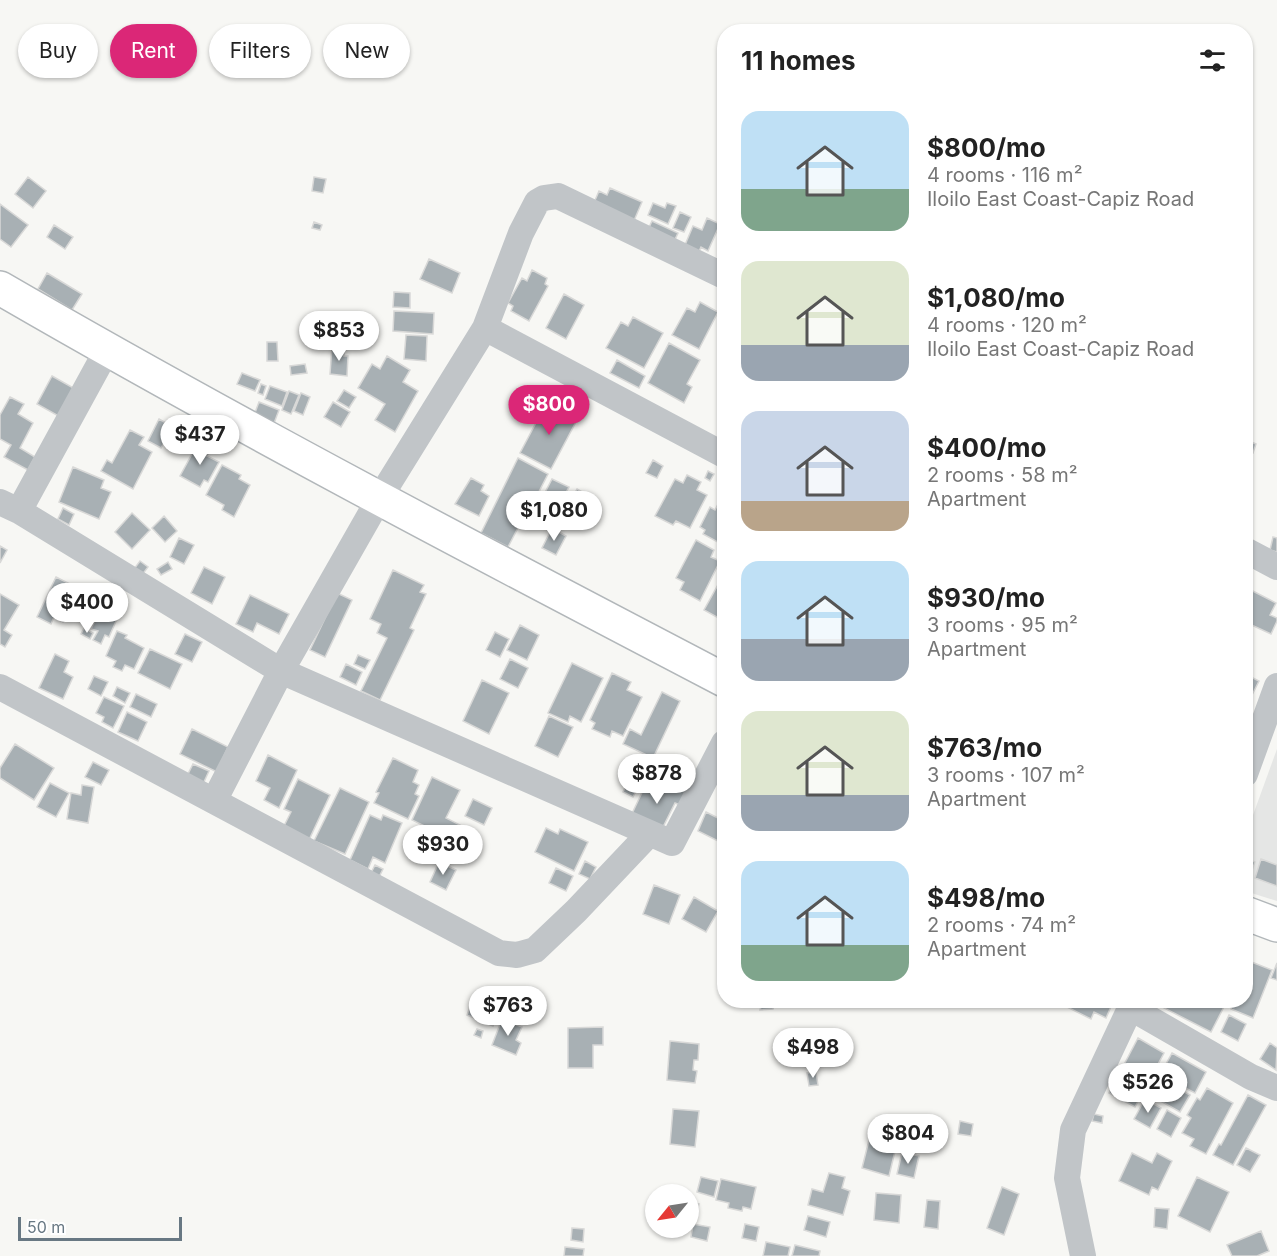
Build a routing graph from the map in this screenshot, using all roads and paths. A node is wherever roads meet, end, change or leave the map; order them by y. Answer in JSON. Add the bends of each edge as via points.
{"nodes":[{"id":1,"x":717,"y":273,"type":"edge"},
{"id":2,"x":0,"y":288,"type":"edge"},
{"id":3,"x":485,"y":328,"type":"junction"},
{"id":4,"x":107,"y":350,"type":"junction"},
{"id":5,"x":717,"y":450,"type":"edge"},
{"id":6,"x":379,"y":500,"type":"junction"},
{"id":7,"x":9,"y":506,"type":"edge"},
{"id":8,"x":1253,"y":554,"type":"edge"},
{"id":9,"x":1277,"y":567,"type":"edge"},
{"id":10,"x":281,"y":671,"type":"junction"},
{"id":11,"x":717,"y":676,"type":"edge"},
{"id":12,"x":1277,"y":686,"type":"edge"},
{"id":13,"x":0,"y":687,"type":"edge"},
{"id":14,"x":1253,"y":734,"type":"edge"},
{"id":15,"x":717,"y":756,"type":"edge"},
{"id":16,"x":214,"y":801,"type":"junction"},
{"id":17,"x":650,"y":834,"type":"junction"},
{"id":18,"x":1253,"y":916,"type":"edge"},
{"id":19,"x":1277,"y":925,"type":"edge"},
{"id":20,"x":1130,"y":1008,"type":"edge"},
{"id":21,"x":1139,"y":1008,"type":"edge"},
{"id":22,"x":1277,"y":1088,"type":"edge"},
{"id":23,"x":1083,"y":1256,"type":"edge"}],
"edges":[{"from":1,"to":3,"type":"street","via":[[558,196],[544,198],[537,202],[521,232]]},
{"from":2,"to":4,"type":"main road"},
{"from":3,"to":5,"type":"street"},
{"from":3,"to":6,"type":"street"},
{"from":4,"to":6,"type":"main road"},
{"from":4,"to":7,"type":"street"},
{"from":6,"to":10,"type":"street"},
{"from":6,"to":11,"type":"main road"},
{"from":7,"to":10,"type":"street"},
{"from":8,"to":9,"type":"street"},
{"from":10,"to":16,"type":"street"},
{"from":10,"to":17,"type":"street"},
{"from":12,"to":14,"type":"street"},
{"from":13,"to":16,"type":"street"},
{"from":15,"to":17,"type":"street","via":[[672,843]]},
{"from":16,"to":17,"type":"street","via":[[499,953],[517,955],[535,950]]},
{"from":18,"to":19,"type":"main road"},
{"from":20,"to":23,"type":"street","via":[[1073,1130],[1067,1178]]},
{"from":21,"to":22,"type":"street","via":[[1251,1077]]}]}
